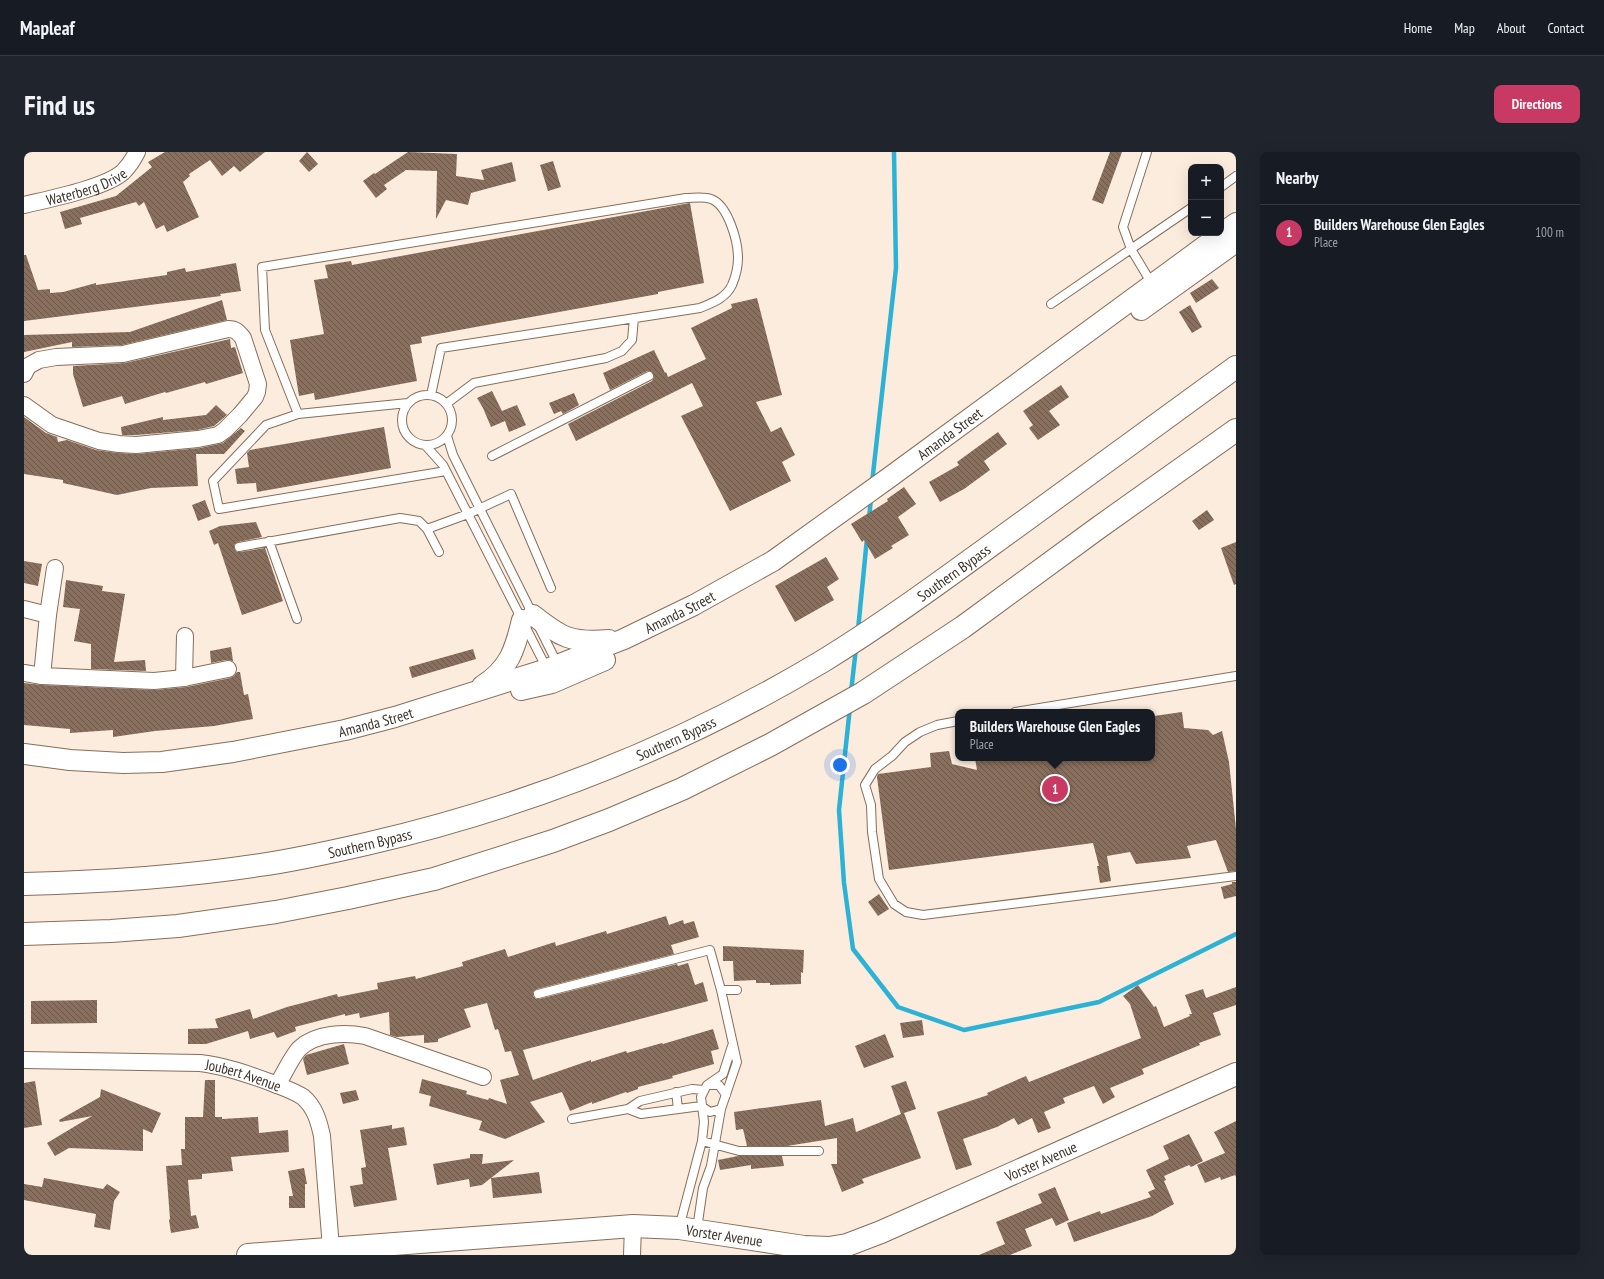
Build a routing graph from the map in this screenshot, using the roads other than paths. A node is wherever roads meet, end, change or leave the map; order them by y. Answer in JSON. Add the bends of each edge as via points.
{"nodes":[{"id":1,"x":137,"y":152,"type":"edge"},
{"id":2,"x":1147,"y":152,"type":"edge"},
{"id":3,"x":1236,"y":176,"type":"edge"},
{"id":4,"x":1224,"y":185,"type":"edge"},
{"id":5,"x":24,"y":205,"type":"edge"},
{"id":6,"x":1188,"y":210,"type":"edge"},
{"id":7,"x":1236,"y":223,"type":"edge"},
{"id":8,"x":1236,"y":242,"type":"edge"},
{"id":9,"x":1130,"y":250,"type":"junction"},
{"id":10,"x":1156,"y":291,"type":"junction"},
{"id":11,"x":1051,"y":304,"type":"dead end"},
{"id":12,"x":634,"y":318,"type":"junction"},
{"id":13,"x":1236,"y":367,"type":"edge"},
{"id":14,"x":24,"y":374,"type":"edge"},
{"id":15,"x":650,"y":376,"type":"dead end"},
{"id":16,"x":431,"y":395,"type":"junction"},
{"id":17,"x":408,"y":403,"type":"junction"},
{"id":18,"x":446,"y":404,"type":"junction"},
{"id":19,"x":24,"y":405,"type":"edge"},
{"id":20,"x":298,"y":414,"type":"junction"},
{"id":21,"x":1236,"y":430,"type":"edge"},
{"id":22,"x":447,"y":436,"type":"junction"},
{"id":23,"x":426,"y":446,"type":"junction"},
{"id":24,"x":492,"y":456,"type":"dead end"},
{"id":25,"x":446,"y":471,"type":"junction"},
{"id":26,"x":480,"y":508,"type":"junction"},
{"id":27,"x":468,"y":514,"type":"junction"},
{"id":28,"x":428,"y":529,"type":"junction"},
{"id":29,"x":269,"y":541,"type":"junction"},
{"id":30,"x":239,"y":547,"type":"dead end"},
{"id":31,"x":439,"y":552,"type":"dead end"},
{"id":32,"x":55,"y":568,"type":"dead end"},
{"id":33,"x":551,"y":588,"type":"dead end"},
{"id":34,"x":24,"y":609,"type":"edge"},
{"id":35,"x":48,"y":615,"type":"junction"},
{"id":36,"x":528,"y":617,"type":"junction"},
{"id":37,"x":297,"y":620,"type":"dead end"},
{"id":38,"x":185,"y":636,"type":"dead end"},
{"id":39,"x":624,"y":639,"type":"junction"},
{"id":40,"x":228,"y":669,"type":"dead end"},
{"id":41,"x":24,"y":673,"type":"edge"},
{"id":42,"x":555,"y":674,"type":"junction"},
{"id":43,"x":42,"y":676,"type":"junction"},
{"id":44,"x":1236,"y":676,"type":"edge"},
{"id":45,"x":184,"y":678,"type":"junction"},
{"id":46,"x":468,"y":694,"type":"junction"},
{"id":47,"x":1033,"y":709,"type":"edge"},
{"id":48,"x":955,"y":722,"type":"edge"},
{"id":49,"x":24,"y":754,"type":"edge"},
{"id":50,"x":24,"y":762,"type":"edge"},
{"id":51,"x":1236,"y":876,"type":"edge"},
{"id":52,"x":24,"y":884,"type":"edge"},
{"id":53,"x":24,"y":934,"type":"edge"},
{"id":54,"x":721,"y":990,"type":"junction"},
{"id":55,"x":737,"y":990,"type":"dead end"},
{"id":56,"x":538,"y":994,"type":"dead end"},
{"id":57,"x":732,"y":1046,"type":"junction"},
{"id":58,"x":24,"y":1060,"type":"edge"},
{"id":59,"x":1236,"y":1074,"type":"edge"},
{"id":60,"x":483,"y":1077,"type":"dead end"},
{"id":61,"x":277,"y":1085,"type":"junction"},
{"id":62,"x":706,"y":1088,"type":"junction"},
{"id":63,"x":676,"y":1092,"type":"junction"},
{"id":64,"x":726,"y":1095,"type":"junction"},
{"id":65,"x":701,"y":1106,"type":"junction"},
{"id":66,"x":628,"y":1109,"type":"junction"},
{"id":67,"x":678,"y":1109,"type":"junction"},
{"id":68,"x":721,"y":1109,"type":"junction"},
{"id":69,"x":572,"y":1119,"type":"dead end"},
{"id":70,"x":702,"y":1142,"type":"junction"},
{"id":71,"x":715,"y":1146,"type":"junction"},
{"id":72,"x":819,"y":1151,"type":"dead end"},
{"id":73,"x":632,"y":1226,"type":"junction"},
{"id":74,"x":688,"y":1230,"type":"junction"},
{"id":75,"x":331,"y":1248,"type":"junction"},
{"id":76,"x":831,"y":1252,"type":"edge"},
{"id":77,"x":248,"y":1255,"type":"edge"},
{"id":78,"x":632,"y":1255,"type":"edge"}],
"edges":[{"from":1,"to":5,"type":"street","name":"Waterberg Drive","via":[[122,173],[107,182]]},
{"from":2,"to":9,"type":"lane","via":[[1123,227]]},
{"from":3,"to":4,"type":"lane"},
{"from":6,"to":9,"type":"lane"},
{"from":7,"to":10,"type":"street","name":"Amanda Street"},
{"from":8,"to":10,"type":"street","name":"Amanda Street"},
{"from":9,"to":10,"type":"lane"},
{"from":9,"to":11,"type":"lane"},
{"from":10,"to":39,"type":"street","name":"Amanda Street","via":[[773,561],[694,605]]},
{"from":10,"to":42,"type":"street","name":"Amanda Street","via":[[776,571],[657,636]]},
{"from":12,"to":16,"type":"lane","via":[[441,348]]},
{"from":12,"to":18,"type":"lane","via":[[632,340],[622,351],[606,358],[474,383]]},
{"from":12,"to":20,"type":"lane","via":[[700,308],[719,300],[732,286],[738,259],[736,240],[730,220],[719,204],[710,198],[686,198],[262,267],[265,330]]},
{"from":13,"to":52,"type":"main road","name":"Southern Bypass","via":[[895,615],[822,661],[746,704],[653,749],[491,811],[413,833],[303,858],[164,877]]},
{"from":14,"to":19,"type":"street","via":[[28,366],[39,360],[122,354],[234,329],[243,338],[258,388],[255,397],[218,435],[136,445],[99,441],[52,425]]},
{"from":15,"to":24,"type":"lane"},
{"from":16,"to":17,"type":"lane","via":[[422,395]]},
{"from":16,"to":18,"type":"lane"},
{"from":17,"to":20,"type":"lane"},
{"from":17,"to":23,"type":"lane","via":[[402,418],[405,434],[418,444]]},
{"from":18,"to":22,"type":"lane","via":[[452,419]]},
{"from":20,"to":25,"type":"lane","via":[[266,425],[213,480],[219,509]]},
{"from":21,"to":53,"type":"main road","via":[[963,627],[863,693],[770,745],[682,789],[609,820],[434,879],[348,898],[276,912],[178,926]]},
{"from":22,"to":23,"type":"lane","via":[[434,445]]},
{"from":22,"to":26,"type":"lane","via":[[453,455]]},
{"from":23,"to":25,"type":"lane"},
{"from":25,"to":27,"type":"lane"},
{"from":26,"to":27,"type":"lane"},
{"from":26,"to":33,"type":"lane","via":[[511,494]]},
{"from":26,"to":36,"type":"lane"},
{"from":27,"to":28,"type":"lane"},
{"from":27,"to":36,"type":"lane"},
{"from":28,"to":29,"type":"lane","via":[[419,521],[400,518]]},
{"from":28,"to":31,"type":"lane"},
{"from":29,"to":30,"type":"lane"},
{"from":29,"to":37,"type":"lane"},
{"from":32,"to":35,"type":"street"},
{"from":34,"to":35,"type":"street"},
{"from":35,"to":43,"type":"street"},
{"from":36,"to":39,"type":"street","via":[[563,636],[576,640]]},
{"from":36,"to":42,"type":"lane"},
{"from":36,"to":42,"type":"lane"},
{"from":36,"to":46,"type":"street","via":[[508,663],[494,678]]},
{"from":38,"to":45,"type":"street"},
{"from":39,"to":42,"type":"street","name":"Amanda Street"},
{"from":40,"to":45,"type":"street"},
{"from":41,"to":43,"type":"street"},
{"from":42,"to":46,"type":"street","name":"Amanda Street"},
{"from":42,"to":50,"type":"street","name":"Amanda Street","via":[[359,734],[266,754],[165,769],[123,771]]},
{"from":43,"to":45,"type":"street","via":[[154,681]]},
{"from":44,"to":47,"type":"lane"},
{"from":46,"to":49,"type":"street","name":"Amanda Street","via":[[345,730],[203,757],[162,762],[108,763]]},
{"from":48,"to":51,"type":"lane","via":[[937,725],[905,742],[875,769],[865,785],[872,805],[872,832],[879,879],[894,904],[906,912],[923,915]]},
{"from":54,"to":55,"type":"lane"},
{"from":54,"to":56,"type":"lane","via":[[710,950]]},
{"from":54,"to":57,"type":"lane"},
{"from":57,"to":62,"type":"lane","via":[[723,1074]]},
{"from":57,"to":64,"type":"lane","via":[[737,1062]]},
{"from":58,"to":61,"type":"street","name":"Joubert Avenue","via":[[200,1063],[225,1066]]},
{"from":59,"to":76,"type":"main road","name":"Vorster Avenue"},
{"from":60,"to":61,"type":"street","via":[[365,1036],[340,1034],[321,1038],[299,1049]]},
{"from":61,"to":75,"type":"street","name":"Joubert Avenue","via":[[303,1098],[319,1121]]},
{"from":62,"to":63,"type":"lane"},
{"from":62,"to":64,"type":"lane","via":[[719,1085]]},
{"from":62,"to":65,"type":"lane","via":[[701,1097]]},
{"from":63,"to":66,"type":"lane","via":[[640,1101]]},
{"from":63,"to":67,"type":"lane"},
{"from":64,"to":68,"type":"lane"},
{"from":65,"to":67,"type":"lane"},
{"from":65,"to":68,"type":"lane","via":[[710,1112]]},
{"from":65,"to":70,"type":"lane","via":[[704,1122]]},
{"from":66,"to":67,"type":"lane","via":[[641,1114]]},
{"from":66,"to":69,"type":"lane"},
{"from":68,"to":71,"type":"lane"},
{"from":70,"to":71,"type":"lane"},
{"from":70,"to":74,"type":"lane"},
{"from":71,"to":72,"type":"lane","via":[[739,1151]]},
{"from":71,"to":74,"type":"lane"},
{"from":73,"to":74,"type":"main road","name":"Vorster Avenue"},
{"from":73,"to":75,"type":"main road","name":"Vorster Avenue"},
{"from":73,"to":78,"type":"street"},
{"from":74,"to":76,"type":"main road","name":"Vorster Avenue"},
{"from":75,"to":77,"type":"main road","name":"Vorster Avenue"}]}
